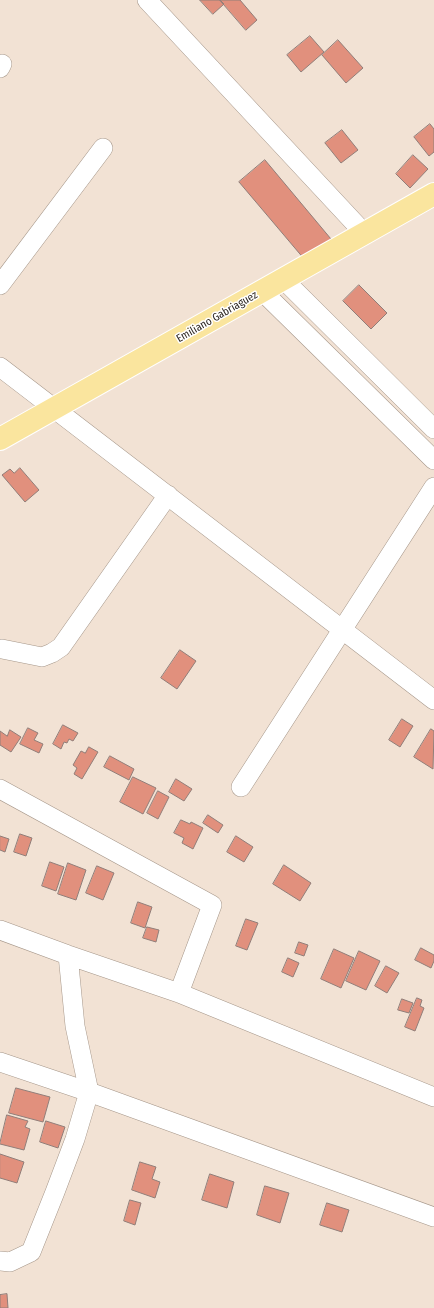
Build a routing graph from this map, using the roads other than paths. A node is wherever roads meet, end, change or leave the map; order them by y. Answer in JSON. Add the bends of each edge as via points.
{"nodes":[{"id":1,"x":146,"y":0,"type":"edge"},
{"id":2,"x":103,"y":148,"type":"dead end"},
{"id":3,"x":434,"y":194,"type":"edge"},
{"id":4,"x":364,"y":233,"type":"junction"},
{"id":5,"x":283,"y":279,"type":"junction"},
{"id":6,"x":0,"y":284,"type":"edge"},
{"id":7,"x":262,"y":291,"type":"junction"},
{"id":8,"x":0,"y":367,"type":"edge"},
{"id":9,"x":55,"y":408,"type":"junction"},
{"id":10,"x":434,"y":429,"type":"edge"},
{"id":11,"x":0,"y":439,"type":"edge"},
{"id":12,"x":434,"y":460,"type":"edge"},
{"id":13,"x":434,"y":487,"type":"edge"},
{"id":14,"x":168,"y":495,"type":"junction"},
{"id":15,"x":342,"y":630,"type":"junction"},
{"id":16,"x":2,"y":649,"type":"dead end"},
{"id":17,"x":434,"y":700,"type":"edge"},
{"id":18,"x":241,"y":787,"type":"dead end"},
{"id":19,"x":0,"y":789,"type":"edge"},
{"id":20,"x":0,"y":930,"type":"edge"},
{"id":21,"x":68,"y":955,"type":"junction"},
{"id":22,"x":179,"y":992,"type":"junction"},
{"id":23,"x":0,"y":1062,"type":"edge"},
{"id":24,"x":89,"y":1092,"type":"junction"},
{"id":25,"x":434,"y":1097,"type":"edge"},
{"id":26,"x":434,"y":1217,"type":"edge"},
{"id":27,"x":0,"y":1261,"type":"edge"}],
"edges":[{"from":1,"to":4,"type":"street"},
{"from":2,"to":6,"type":"street"},
{"from":3,"to":4,"type":"main road","name":"Emiliano Gabriaguez"},
{"from":4,"to":5,"type":"main road","name":"Emiliano Gabriaguez"},
{"from":5,"to":7,"type":"main road","name":"Emiliano Gabriaguez"},
{"from":5,"to":10,"type":"street"},
{"from":7,"to":9,"type":"main road","name":"Emiliano Gabriaguez"},
{"from":7,"to":12,"type":"street"},
{"from":8,"to":9,"type":"street"},
{"from":9,"to":11,"type":"main road","name":"Emiliano Gabriaguez"},
{"from":9,"to":14,"type":"street"},
{"from":13,"to":15,"type":"street"},
{"from":14,"to":15,"type":"street"},
{"from":14,"to":16,"type":"street","via":[[61,647],[52,654],[42,657]]},
{"from":15,"to":17,"type":"street"},
{"from":15,"to":18,"type":"street"},
{"from":19,"to":22,"type":"street","via":[[212,905]]},
{"from":20,"to":21,"type":"street"},
{"from":21,"to":22,"type":"street"},
{"from":21,"to":24,"type":"street","via":[[75,1026]]},
{"from":22,"to":25,"type":"street"},
{"from":23,"to":24,"type":"street"},
{"from":24,"to":26,"type":"street"},
{"from":24,"to":27,"type":"street","via":[[75,1139],[31,1252],[10,1262]]}]}
